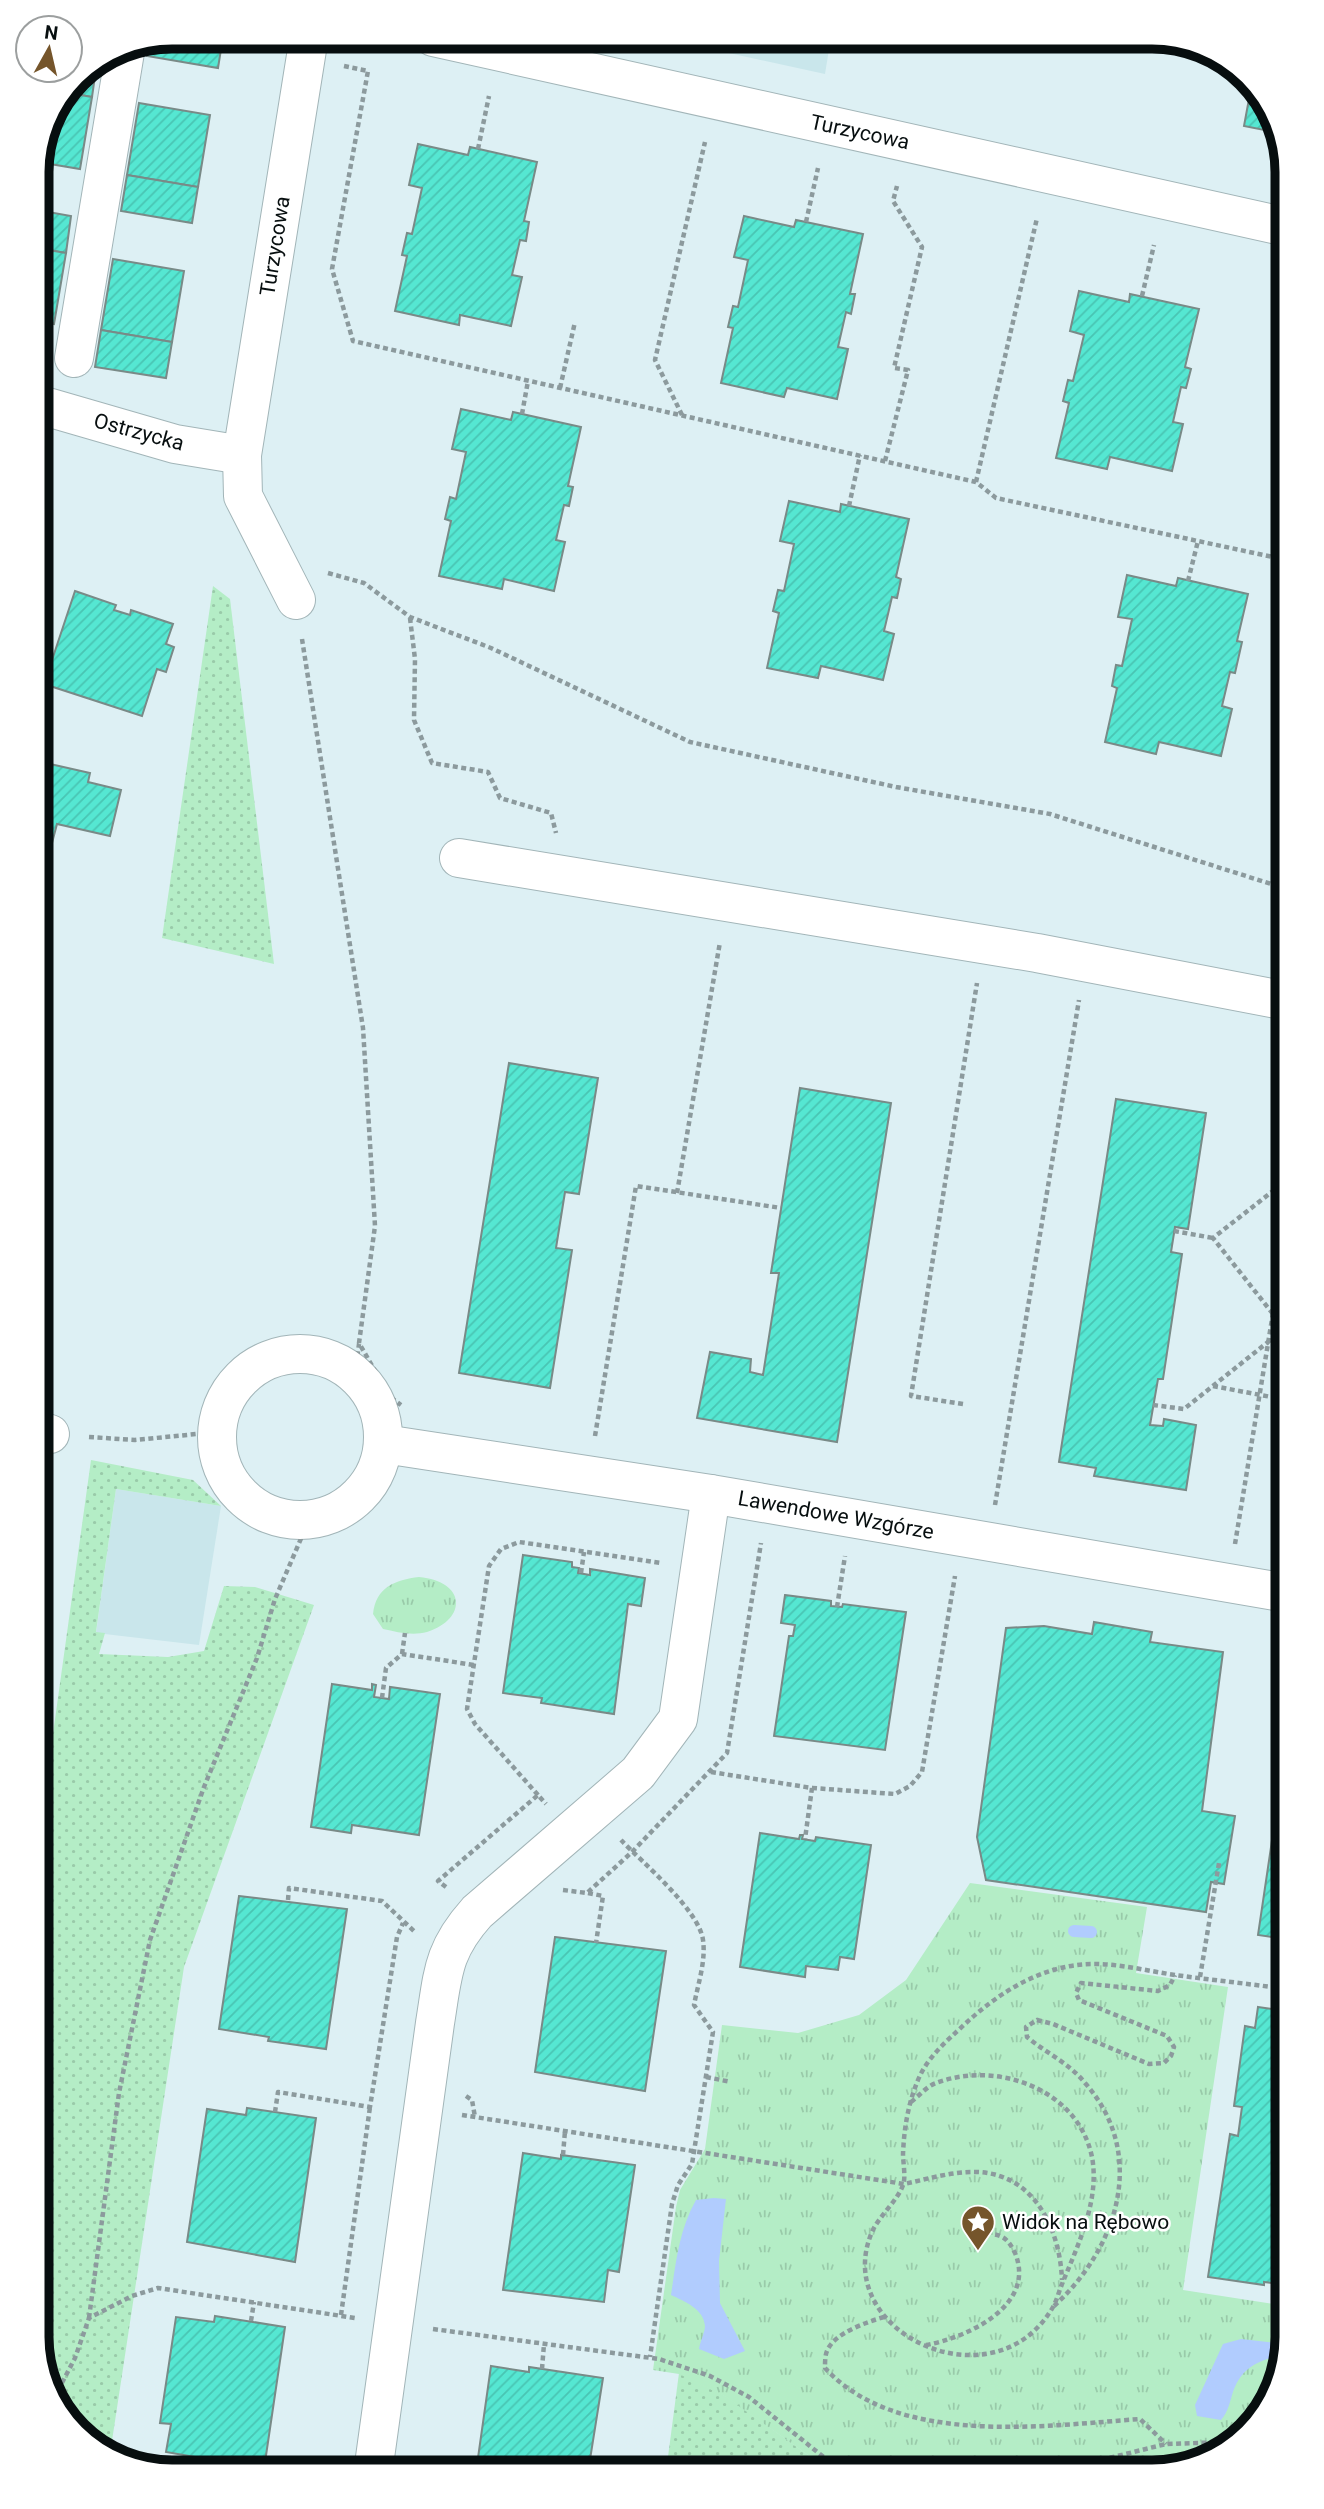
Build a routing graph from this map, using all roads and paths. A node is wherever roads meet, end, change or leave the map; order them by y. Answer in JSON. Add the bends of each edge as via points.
{"nodes":[{"id":1,"x":307,"y":49,"type":"edge"},
{"id":2,"x":487,"y":49,"type":"edge"},
{"id":3,"x":124,"y":59,"type":"edge"},
{"id":4,"x":368,"y":71,"type":"dead end"},
{"id":5,"x":489,"y":96,"type":"dead end"},
{"id":6,"x":705,"y":142,"type":"dead end"},
{"id":7,"x":478,"y":149,"type":"dead end"},
{"id":8,"x":818,"y":168,"type":"dead end"},
{"id":9,"x":897,"y":186,"type":"dead end"},
{"id":10,"x":1037,"y":218,"type":"dead end"},
{"id":11,"x":806,"y":222,"type":"dead end"},
{"id":12,"x":1275,"y":224,"type":"edge"},
{"id":13,"x":1154,"y":245,"type":"dead end"},
{"id":14,"x":1142,"y":296,"type":"dead end"},
{"id":15,"x":575,"y":322,"type":"dead end"},
{"id":16,"x":74,"y":358,"type":"dead end"},
{"id":17,"x":528,"y":381,"type":"junction"},
{"id":18,"x":560,"y":388,"type":"junction"},
{"id":19,"x":49,"y":407,"type":"edge"},
{"id":20,"x":522,"y":414,"type":"dead end"},
{"id":21,"x":682,"y":415,"type":"junction"},
{"id":22,"x":242,"y":455,"type":"junction"},
{"id":23,"x":860,"y":455,"type":"junction"},
{"id":24,"x":885,"y":461,"type":"junction"},
{"id":25,"x":976,"y":482,"type":"junction"},
{"id":26,"x":849,"y":506,"type":"dead end"},
{"id":27,"x":1198,"y":541,"type":"junction"},
{"id":28,"x":1275,"y":557,"type":"edge"},
{"id":29,"x":275,"y":559,"type":"junction"},
{"id":30,"x":1188,"y":580,"type":"dead end"},
{"id":31,"x":296,"y":600,"type":"joint"},
{"id":32,"x":410,"y":617,"type":"junction"},
{"id":33,"x":459,"y":858,"type":"dead end"},
{"id":34,"x":564,"y":875,"type":"junction"},
{"id":35,"x":1275,"y":884,"type":"edge"},
{"id":36,"x":727,"y":901,"type":"junction"},
{"id":37,"x":983,"y":944,"type":"junction"},
{"id":38,"x":1085,"y":961,"type":"junction"},
{"id":39,"x":1275,"y":998,"type":"edge"},
{"id":40,"x":1275,"y":1189,"type":"edge"},
{"id":41,"x":677,"y":1193,"type":"junction"},
{"id":42,"x":781,"y":1208,"type":"dead end"},
{"id":43,"x":1174,"y":1231,"type":"dead end"},
{"id":44,"x":1213,"y":1238,"type":"junction"},
{"id":45,"x":1275,"y":1302,"type":"edge"},
{"id":46,"x":1273,"y":1314,"type":"junction"},
{"id":47,"x":1268,"y":1342,"type":"junction"},
{"id":48,"x":1275,"y":1348,"type":"edge"},
{"id":49,"x":357,"y":1358,"type":"junction"},
{"id":50,"x":1212,"y":1386,"type":"junction"},
{"id":51,"x":1260,"y":1395,"type":"junction"},
{"id":52,"x":1275,"y":1398,"type":"edge"},
{"id":53,"x":963,"y":1404,"type":"dead end"},
{"id":54,"x":1153,"y":1405,"type":"dead end"},
{"id":55,"x":413,"y":1413,"type":"dead end"},
{"id":56,"x":217,"y":1432,"type":"junction"},
{"id":57,"x":49,"y":1433,"type":"edge"},
{"id":58,"x":384,"y":1444,"type":"junction"},
{"id":59,"x":593,"y":1447,"type":"dead end"},
{"id":60,"x":711,"y":1494,"type":"junction"},
{"id":61,"x":994,"y":1510,"type":"dead end"},
{"id":62,"x":309,"y":1520,"type":"junction"},
{"id":63,"x":1234,"y":1548,"type":"dead end"},
{"id":64,"x":845,"y":1551,"type":"dead end"},
{"id":65,"x":584,"y":1552,"type":"junction"},
{"id":66,"x":665,"y":1564,"type":"dead end"},
{"id":67,"x":956,"y":1570,"type":"dead end"},
{"id":68,"x":581,"y":1573,"type":"dead end"},
{"id":69,"x":1275,"y":1591,"type":"edge"},
{"id":70,"x":837,"y":1607,"type":"dead end"},
{"id":71,"x":405,"y":1633,"type":"dead end"},
{"id":72,"x":402,"y":1654,"type":"junction"},
{"id":73,"x":474,"y":1665,"type":"junction"},
{"id":74,"x":382,"y":1698,"type":"dead end"},
{"id":75,"x":710,"y":1772,"type":"dead end"},
{"id":76,"x":812,"y":1788,"type":"junction"},
{"id":77,"x":538,"y":1795,"type":"junction"},
{"id":78,"x":547,"y":1805,"type":"dead end"},
{"id":79,"x":594,"y":1811,"type":"junction"},
{"id":80,"x":805,"y":1839,"type":"dead end"},
{"id":81,"x":632,"y":1852,"type":"junction"},
{"id":82,"x":1219,"y":1863,"type":"dead end"},
{"id":83,"x":560,"y":1889,"type":"dead end"},
{"id":84,"x":587,"y":1893,"type":"junction"},
{"id":85,"x":454,"y":1894,"type":"dead end"},
{"id":86,"x":288,"y":1900,"type":"dead end"},
{"id":87,"x":403,"y":1923,"type":"junction"},
{"id":88,"x":421,"y":1937,"type":"dead end"},
{"id":89,"x":596,"y":1943,"type":"dead end"},
{"id":90,"x":1175,"y":1975,"type":"junction"},
{"id":91,"x":1200,"y":1978,"type":"junction"},
{"id":92,"x":1275,"y":1987,"type":"edge"},
{"id":93,"x":706,"y":2077,"type":"junction"},
{"id":94,"x":731,"y":2082,"type":"dead end"},
{"id":95,"x":463,"y":2094,"type":"dead end"},
{"id":96,"x":911,"y":2102,"type":"junction"},
{"id":97,"x":370,"y":2107,"type":"junction"},
{"id":98,"x":423,"y":2109,"type":"junction"},
{"id":99,"x":275,"y":2112,"type":"dead end"},
{"id":100,"x":475,"y":2118,"type":"junction"},
{"id":101,"x":565,"y":2132,"type":"junction"},
{"id":102,"x":694,"y":2152,"type":"junction"},
{"id":103,"x":563,"y":2155,"type":"dead end"},
{"id":104,"x":904,"y":2184,"type":"junction"},
{"id":105,"x":992,"y":2234,"type":"dead end"},
{"id":106,"x":1062,"y":2284,"type":"junction"},
{"id":107,"x":254,"y":2302,"type":"junction"},
{"id":108,"x":1054,"y":2306,"type":"junction"},
{"id":109,"x":341,"y":2315,"type":"junction"},
{"id":110,"x":884,"y":2317,"type":"junction"},
{"id":111,"x":89,"y":2318,"type":"junction"},
{"id":112,"x":251,"y":2321,"type":"dead end"},
{"id":113,"x":394,"y":2323,"type":"junction"},
{"id":114,"x":544,"y":2344,"type":"junction"},
{"id":115,"x":926,"y":2346,"type":"junction"},
{"id":116,"x":650,"y":2357,"type":"junction"},
{"id":117,"x":542,"y":2369,"type":"dead end"},
{"id":118,"x":60,"y":2387,"type":"edge"},
{"id":119,"x":1216,"y":2442,"type":"edge"},
{"id":120,"x":1166,"y":2444,"type":"junction"},
{"id":121,"x":375,"y":2460,"type":"edge"},
{"id":122,"x":827,"y":2460,"type":"edge"},
{"id":123,"x":1101,"y":2460,"type":"edge"}],
"edges":[{"from":1,"to":22,"type":"street","name":"Turzycowa"},
{"from":2,"to":12,"type":"street","name":"Turzycowa"},
{"from":3,"to":16,"type":"street"},
{"from":4,"to":17,"type":"path","via":[[332,269],[354,341]]},
{"from":5,"to":7,"type":"path"},
{"from":6,"to":21,"type":"path","via":[[654,360]]},
{"from":8,"to":11,"type":"path"},
{"from":9,"to":24,"type":"path","via":[[893,201],[922,247],[894,368],[908,370]]},
{"from":10,"to":25,"type":"path"},
{"from":13,"to":14,"type":"path"},
{"from":15,"to":18,"type":"path"},
{"from":17,"to":18,"type":"path"},
{"from":17,"to":20,"type":"path"},
{"from":18,"to":21,"type":"path"},
{"from":19,"to":22,"type":"street","name":"Ostrzycka","via":[[175,444]]},
{"from":21,"to":23,"type":"path"},
{"from":22,"to":29,"type":"street","name":"Turzycowa","via":[[243,496]]},
{"from":23,"to":24,"type":"path"},
{"from":23,"to":26,"type":"path"},
{"from":24,"to":25,"type":"path"},
{"from":25,"to":27,"type":"path","via":[[996,498]]},
{"from":27,"to":28,"type":"path"},
{"from":27,"to":30,"type":"path"},
{"from":29,"to":31,"type":"street","name":"Turzycowa"},
{"from":29,"to":32,"type":"path","via":[[365,583]]},
{"from":31,"to":49,"type":"path","via":[[363,1027],[376,1226]]},
{"from":32,"to":34,"type":"path","via":[[414,720],[432,763],[488,772],[500,798],[551,813]]},
{"from":32,"to":35,"type":"path","via":[[491,648],[690,743],[1050,814]]},
{"from":33,"to":34,"type":"street"},
{"from":34,"to":36,"type":"street"},
{"from":36,"to":37,"type":"street"},
{"from":36,"to":41,"type":"path"},
{"from":37,"to":38,"type":"street"},
{"from":37,"to":53,"type":"path","via":[[911,1396]]},
{"from":38,"to":39,"type":"street"},
{"from":38,"to":61,"type":"path"},
{"from":40,"to":44,"type":"path"},
{"from":41,"to":42,"type":"path"},
{"from":41,"to":59,"type":"path","via":[[636,1186]]},
{"from":43,"to":44,"type":"path"},
{"from":44,"to":46,"type":"path"},
{"from":45,"to":46,"type":"path"},
{"from":46,"to":47,"type":"path"},
{"from":47,"to":48,"type":"path"},
{"from":47,"to":50,"type":"path"},
{"from":47,"to":51,"type":"path"},
{"from":49,"to":55,"type":"path","via":[[390,1397]]},
{"from":49,"to":56,"type":"street","via":[[332,1360],[306,1353],[280,1356],[256,1366],[236,1384],[222,1407]]},
{"from":49,"to":58,"type":"street","via":[[382,1418]]},
{"from":50,"to":51,"type":"path"},
{"from":50,"to":54,"type":"path","via":[[1184,1409]]},
{"from":51,"to":52,"type":"path"},
{"from":51,"to":63,"type":"path"},
{"from":56,"to":57,"type":"path","via":[[135,1440]]},
{"from":56,"to":62,"type":"street","via":[[220,1461],[233,1487],[254,1507],[281,1518]]},
{"from":58,"to":60,"type":"street","name":"Lawendowe Wzgórze"},
{"from":58,"to":62,"type":"street","via":[[376,1472],[360,1496],[337,1512]]},
{"from":60,"to":69,"type":"street","name":"Lawendowe Wzgórze"},
{"from":60,"to":79,"type":"street","via":[[678,1719],[638,1773]]},
{"from":62,"to":111,"type":"path","via":[[204,1787],[150,1940],[119,2093]]},
{"from":64,"to":70,"type":"path"},
{"from":65,"to":66,"type":"path"},
{"from":65,"to":68,"type":"path"},
{"from":65,"to":73,"type":"path","via":[[519,1542],[501,1549],[489,1566]]},
{"from":67,"to":76,"type":"path","via":[[922,1772],[895,1794]]},
{"from":71,"to":72,"type":"path"},
{"from":72,"to":73,"type":"path"},
{"from":72,"to":74,"type":"path","via":[[386,1668]]},
{"from":73,"to":77,"type":"path","via":[[467,1709]]},
{"from":75,"to":76,"type":"path"},
{"from":76,"to":80,"type":"path"},
{"from":77,"to":78,"type":"path"},
{"from":77,"to":85,"type":"path","via":[[439,1881]]},
{"from":79,"to":81,"type":"path"},
{"from":79,"to":98,"type":"street","via":[[457,1934],[443,1971]]},
{"from":81,"to":84,"type":"path"},
{"from":81,"to":93,"type":"path","via":[[692,1915],[703,1938],[694,2005],[713,2032]]},
{"from":82,"to":91,"type":"path"},
{"from":83,"to":84,"type":"path"},
{"from":84,"to":89,"type":"path","via":[[603,1896]]},
{"from":86,"to":87,"type":"path","via":[[289,1888],[382,1901]]},
{"from":87,"to":88,"type":"path"},
{"from":87,"to":97,"type":"path"},
{"from":90,"to":91,"type":"path"},
{"from":90,"to":96,"type":"path","via":[[1090,1964],[1047,1972],[1014,1985],[933,2053]]},
{"from":90,"to":108,"type":"path","via":[[1170,1985],[1158,1991],[1081,1983],[1076,1993],[1079,2000],[1167,2036],[1174,2047],[1164,2063],[1149,2064],[1053,2024],[1037,2020],[1026,2027],[1027,2037],[1070,2066],[1088,2085],[1117,2143],[1121,2169],[1109,2234],[1075,2287]]},
{"from":91,"to":92,"type":"path"},
{"from":93,"to":94,"type":"path"},
{"from":93,"to":102,"type":"path"},
{"from":95,"to":100,"type":"path","via":[[472,2100]]},
{"from":96,"to":104,"type":"path","via":[[904,2129]]},
{"from":96,"to":106,"type":"path","via":[[934,2084],[967,2076],[1008,2077],[1042,2089],[1062,2105],[1081,2130],[1094,2179],[1080,2239]]},
{"from":97,"to":99,"type":"path","via":[[278,2092]]},
{"from":97,"to":109,"type":"path"},
{"from":98,"to":100,"type":"path"},
{"from":98,"to":113,"type":"street"},
{"from":100,"to":101,"type":"path"},
{"from":101,"to":102,"type":"path"},
{"from":101,"to":103,"type":"path"},
{"from":102,"to":104,"type":"path"},
{"from":102,"to":116,"type":"path","via":[[673,2204]]},
{"from":104,"to":106,"type":"path","via":[[981,2172],[1010,2182],[1032,2197],[1050,2220],[1061,2253]]},
{"from":104,"to":110,"type":"path","via":[[873,2229],[863,2255],[867,2282]]},
{"from":105,"to":115,"type":"path","via":[[1010,2242],[1017,2258],[1019,2272],[1013,2293],[1000,2312],[979,2328]]},
{"from":106,"to":108,"type":"path"},
{"from":107,"to":109,"type":"path"},
{"from":107,"to":111,"type":"path","via":[[158,2288]]},
{"from":107,"to":112,"type":"path"},
{"from":108,"to":115,"type":"path","via":[[1015,2346],[990,2355],[960,2357]]},
{"from":109,"to":113,"type":"path"},
{"from":110,"to":115,"type":"path"},
{"from":110,"to":120,"type":"path","via":[[864,2322],[834,2342],[827,2351],[825,2368],[842,2386],[887,2410],[963,2425],[1015,2427],[1140,2419]]},
{"from":111,"to":118,"type":"path"},
{"from":113,"to":114,"type":"path"},
{"from":113,"to":121,"type":"street"},
{"from":114,"to":116,"type":"path"},
{"from":114,"to":117,"type":"path"},
{"from":116,"to":122,"type":"path","via":[[710,2376],[749,2397]]},
{"from":119,"to":120,"type":"path"},
{"from":120,"to":123,"type":"path"}]}
